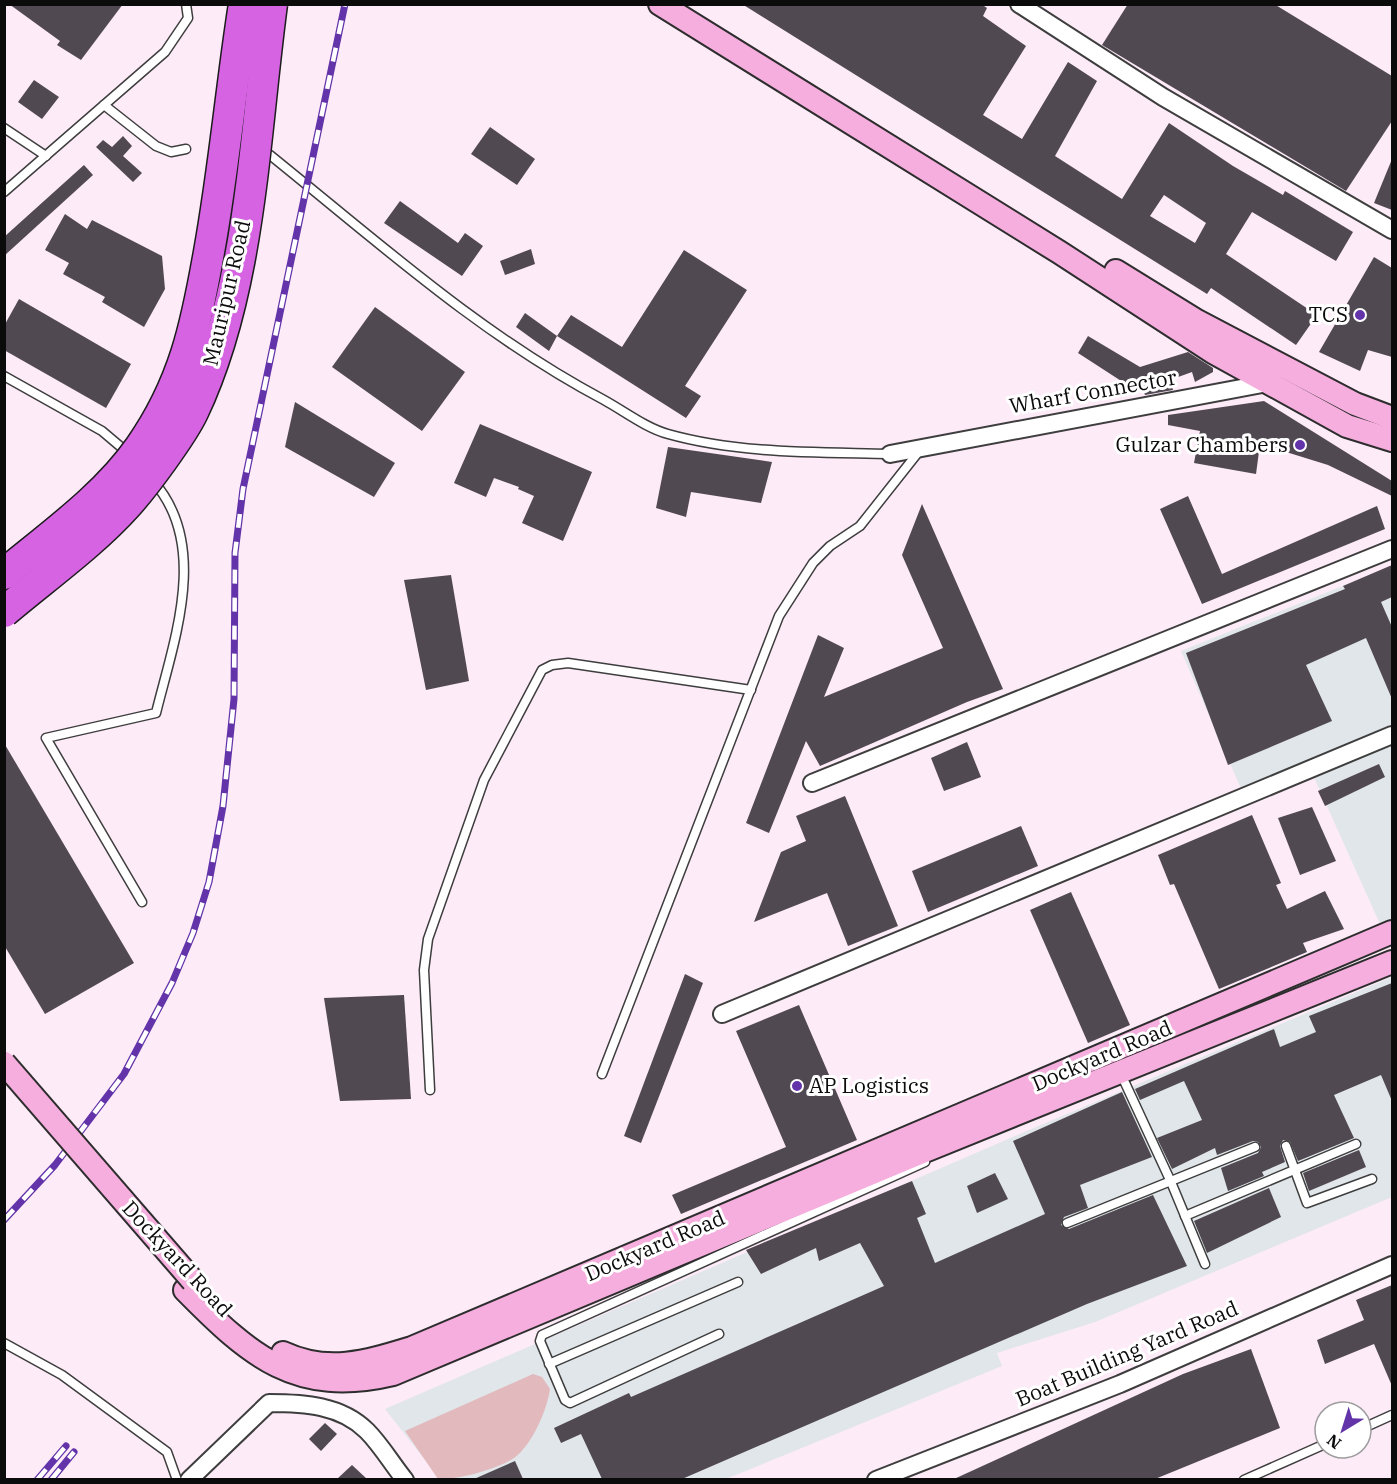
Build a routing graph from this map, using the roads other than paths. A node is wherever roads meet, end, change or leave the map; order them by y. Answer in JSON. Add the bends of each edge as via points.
{"nodes":[{"id":1,"x":186,"y":4,"type":"edge"},
{"id":2,"x":244,"y":4,"type":"edge"},
{"id":3,"x":272,"y":4,"type":"edge"},
{"id":4,"x":660,"y":4,"type":"edge"},
{"id":5,"x":687,"y":4,"type":"edge"},
{"id":6,"x":1019,"y":4,"type":"edge"},
{"id":7,"x":104,"y":105,"type":"junction"},
{"id":8,"x":4,"y":128,"type":"edge"},
{"id":9,"x":186,"y":149,"type":"dead end"},
{"id":10,"x":270,"y":155,"type":"dead end"},
{"id":11,"x":46,"y":156,"type":"junction"},
{"id":12,"x":4,"y":192,"type":"edge"},
{"id":13,"x":1392,"y":230,"type":"edge"},
{"id":14,"x":4,"y":376,"type":"edge"},
{"id":15,"x":1304,"y":377,"type":"junction"},
{"id":16,"x":1267,"y":384,"type":"junction"},
{"id":17,"x":1355,"y":404,"type":"junction"},
{"id":18,"x":1392,"y":418,"type":"edge"},
{"id":19,"x":1347,"y":426,"type":"junction"},
{"id":20,"x":1383,"y":438,"type":"edge"},
{"id":21,"x":924,"y":445,"type":"junction"},
{"id":22,"x":890,"y":453,"type":"joint"},
{"id":23,"x":1392,"y":549,"type":"edge"},
{"id":24,"x":4,"y":574,"type":"edge"},
{"id":25,"x":4,"y":612,"type":"edge"},
{"id":26,"x":751,"y":690,"type":"junction"},
{"id":27,"x":1392,"y":735,"type":"edge"},
{"id":28,"x":812,"y":783,"type":"dead end"},
{"id":29,"x":142,"y":902,"type":"dead end"},
{"id":30,"x":1392,"y":933,"type":"edge"},
{"id":31,"x":1392,"y":962,"type":"edge"},
{"id":32,"x":722,"y":1014,"type":"dead end"},
{"id":33,"x":4,"y":1063,"type":"edge"},
{"id":34,"x":1120,"y":1072,"type":"junction"},
{"id":35,"x":602,"y":1074,"type":"dead end"},
{"id":36,"x":4,"y":1080,"type":"edge"},
{"id":37,"x":430,"y":1090,"type":"dead end"},
{"id":38,"x":947,"y":1142,"type":"junction"},
{"id":39,"x":919,"y":1144,"type":"junction"},
{"id":40,"x":1356,"y":1144,"type":"dead end"},
{"id":41,"x":1286,"y":1146,"type":"dead end"},
{"id":42,"x":1255,"y":1147,"type":"dead end"},
{"id":43,"x":1295,"y":1170,"type":"junction"},
{"id":44,"x":1372,"y":1179,"type":"dead end"},
{"id":45,"x":1171,"y":1182,"type":"junction"},
{"id":46,"x":1185,"y":1216,"type":"junction"},
{"id":47,"x":1067,"y":1223,"type":"dead end"},
{"id":48,"x":1205,"y":1264,"type":"dead end"},
{"id":49,"x":1392,"y":1265,"type":"edge"},
{"id":50,"x":738,"y":1282,"type":"dead end"},
{"id":51,"x":719,"y":1334,"type":"dead end"},
{"id":52,"x":4,"y":1343,"type":"edge"},
{"id":53,"x":549,"y":1364,"type":"junction"},
{"id":54,"x":1392,"y":1415,"type":"edge"},
{"id":55,"x":1373,"y":1423,"type":"edge"},
{"id":56,"x":1313,"y":1449,"type":"edge"},
{"id":57,"x":177,"y":1479,"type":"edge"},
{"id":58,"x":189,"y":1479,"type":"edge"},
{"id":59,"x":405,"y":1479,"type":"edge"},
{"id":60,"x":876,"y":1479,"type":"edge"},
{"id":61,"x":1244,"y":1479,"type":"edge"}],
"edges":[{"from":1,"to":7,"type":"lane","via":[[188,18],[165,52]]},
{"from":2,"to":24,"type":"highway","name":"Mauripur Road","bridge":true,"via":[[222,186],[188,354],[168,401],[133,456],[106,487]]},
{"from":3,"to":25,"type":"highway","name":"Mauripur Road","bridge":true,"via":[[250,194],[230,303],[214,363],[192,415],[127,505]]},
{"from":4,"to":16,"type":"street"},
{"from":5,"to":15,"type":"street","via":[[1197,321]]},
{"from":6,"to":13,"type":"street","via":[[1163,96]]},
{"from":7,"to":9,"type":"lane","via":[[156,146],[171,152]]},
{"from":7,"to":11,"type":"lane"},
{"from":8,"to":11,"type":"lane"},
{"from":10,"to":22,"type":"lane","via":[[435,290],[569,382],[666,434],[748,448]]},
{"from":11,"to":12,"type":"lane"},
{"from":14,"to":29,"type":"lane","via":[[102,430],[121,445],[171,506],[184,557],[185,580],[180,619],[156,713],[46,738]]},
{"from":15,"to":16,"type":"street","name":"Wharf Connector"},
{"from":15,"to":17,"type":"street"},
{"from":16,"to":19,"type":"street"},
{"from":16,"to":21,"type":"street","name":"Wharf Connector"},
{"from":17,"to":18,"type":"street"},
{"from":17,"to":19,"type":"street"},
{"from":19,"to":20,"type":"street"},
{"from":21,"to":22,"type":"street","name":"Wharf Connector"},
{"from":21,"to":26,"type":"lane","via":[[860,526],[813,563],[779,616]]},
{"from":23,"to":28,"type":"street"},
{"from":26,"to":35,"type":"lane"},
{"from":26,"to":37,"type":"lane","via":[[568,663],[542,670],[484,780],[428,939],[424,970]]},
{"from":27,"to":32,"type":"street"},
{"from":30,"to":39,"type":"street","name":"Dockyard Road"},
{"from":31,"to":34,"type":"street","name":"Dockyard Road"},
{"from":33,"to":39,"type":"street","name":"Dockyard Road","bridge":true,"via":[[193,1281],[257,1341],[297,1359],[338,1366],[422,1344]]},
{"from":34,"to":38,"type":"street","name":"Dockyard Road"},
{"from":34,"to":45,"type":"lane"},
{"from":36,"to":39,"type":"street","name":"Dockyard Road","via":[[216,1322],[251,1352],[296,1375],[330,1381],[364,1381],[393,1374]]},
{"from":38,"to":39,"type":"street","name":"Dockyard Road"},
{"from":38,"to":53,"type":"lane","via":[[930,1160],[542,1335],[540,1341]]},
{"from":40,"to":43,"type":"lane"},
{"from":41,"to":43,"type":"lane"},
{"from":42,"to":45,"type":"lane"},
{"from":43,"to":44,"type":"lane","via":[[1307,1203]]},
{"from":43,"to":46,"type":"lane"},
{"from":45,"to":46,"type":"lane"},
{"from":45,"to":47,"type":"lane"},
{"from":46,"to":48,"type":"lane"},
{"from":49,"to":60,"type":"street","name":"Boat Building Yard Road","via":[[1120,1384]]},
{"from":50,"to":53,"type":"lane"},
{"from":51,"to":53,"type":"lane","via":[[570,1402],[565,1400]]},
{"from":52,"to":57,"type":"lane","via":[[62,1375],[167,1452]]},
{"from":54,"to":55,"type":"lane"},
{"from":56,"to":61,"type":"lane"},
{"from":58,"to":59,"type":"street","via":[[269,1403],[309,1403],[342,1414],[367,1430]]}]}
